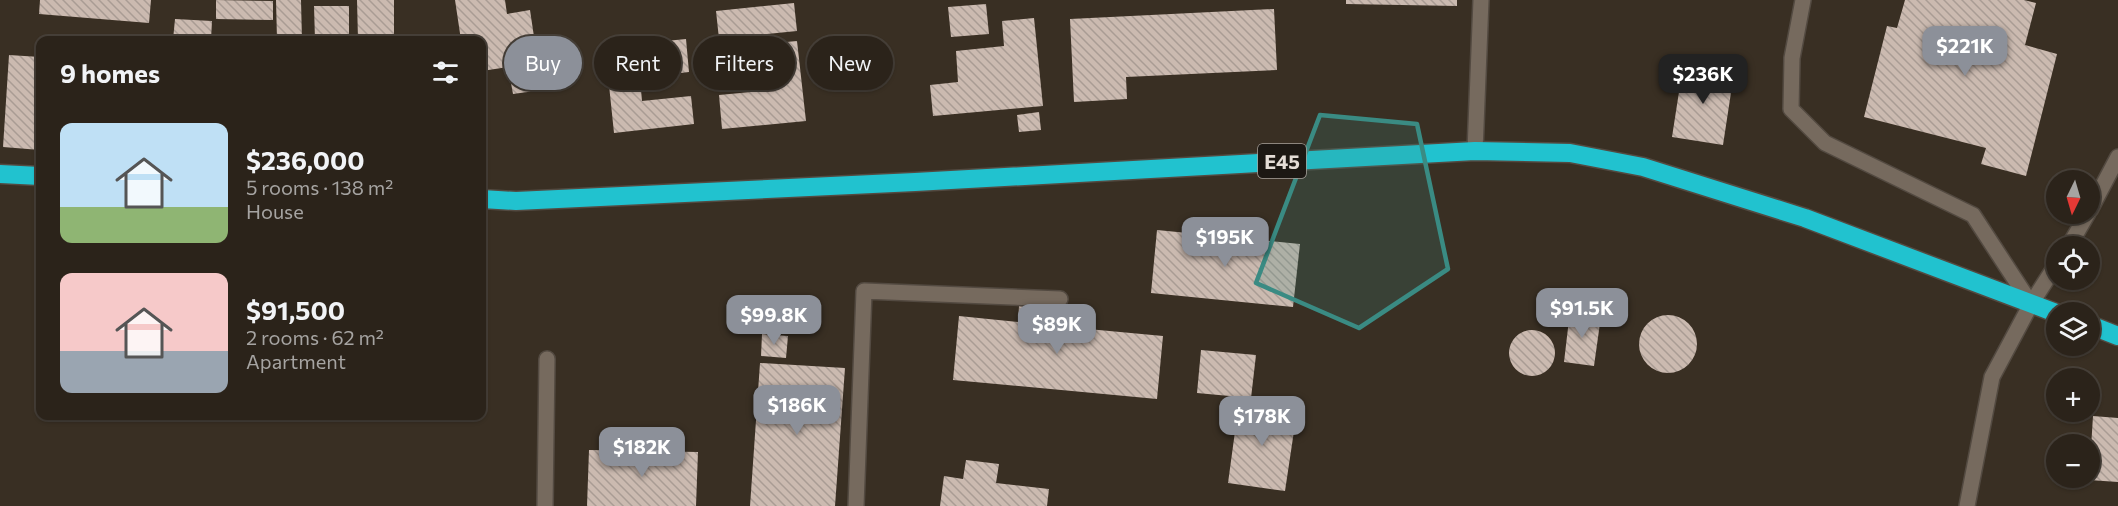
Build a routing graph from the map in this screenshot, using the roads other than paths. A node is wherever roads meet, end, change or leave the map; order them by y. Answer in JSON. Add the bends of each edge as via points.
{"nodes":[{"id":1,"x":1481,"y":0,"type":"edge"},
{"id":2,"x":1803,"y":0,"type":"edge"},
{"id":3,"x":1475,"y":151,"type":"junction"},
{"id":4,"x":2118,"y":157,"type":"edge"},
{"id":5,"x":0,"y":174,"type":"edge"},
{"id":6,"x":36,"y":176,"type":"edge"},
{"id":7,"x":2100,"y":191,"type":"edge"},
{"id":8,"x":486,"y":199,"type":"edge"},
{"id":9,"x":2046,"y":281,"type":"edge"},
{"id":10,"x":1060,"y":298,"type":"dead end"},
{"id":11,"x":2031,"y":304,"type":"junction"},
{"id":12,"x":2046,"y":309,"type":"edge"},
{"id":13,"x":2100,"y":330,"type":"edge"},
{"id":14,"x":2118,"y":336,"type":"edge"},
{"id":15,"x":547,"y":358,"type":"dead end"},
{"id":16,"x":545,"y":506,"type":"edge"},
{"id":17,"x":856,"y":506,"type":"edge"},
{"id":18,"x":1967,"y":506,"type":"edge"}],
"edges":[{"from":1,"to":3,"type":"street"},
{"from":2,"to":11,"type":"street","via":[[1791,58],[1791,109],[1825,143],[1973,215]]},
{"from":3,"to":8,"type":"highway","number":"E45","via":[[915,182]]},
{"from":3,"to":11,"type":"highway","number":"E45","via":[[1570,153],[1643,167],[1805,218]]},
{"from":4,"to":7,"type":"street"},
{"from":5,"to":6,"type":"highway"},
{"from":9,"to":11,"type":"street"},
{"from":10,"to":17,"type":"street","via":[[864,291]]},
{"from":11,"to":12,"type":"highway","number":"E45"},
{"from":11,"to":18,"type":"street","via":[[1992,378]]},
{"from":13,"to":14,"type":"highway"},
{"from":15,"to":16,"type":"street"}]}
